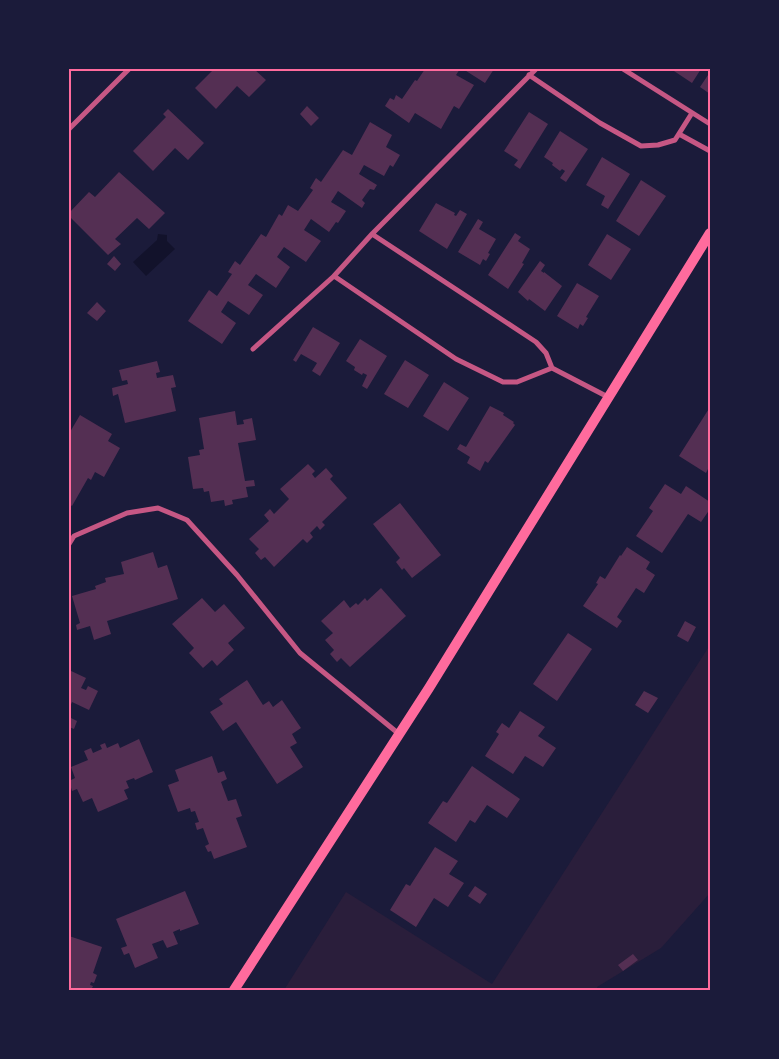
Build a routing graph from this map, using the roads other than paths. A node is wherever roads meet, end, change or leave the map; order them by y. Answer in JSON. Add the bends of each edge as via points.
{"nodes":[{"id":1,"x":129,"y":69,"type":"edge"},
{"id":2,"x":536,"y":69,"type":"edge"},
{"id":3,"x":623,"y":69,"type":"edge"},
{"id":4,"x":529,"y":75,"type":"junction"},
{"id":5,"x":692,"y":113,"type":"junction"},
{"id":6,"x":710,"y":124,"type":"edge"},
{"id":7,"x":69,"y":129,"type":"edge"},
{"id":8,"x":679,"y":134,"type":"junction"},
{"id":9,"x":710,"y":151,"type":"edge"},
{"id":10,"x":710,"y":233,"type":"edge"},
{"id":11,"x":372,"y":234,"type":"junction"},
{"id":12,"x":334,"y":276,"type":"junction"},
{"id":13,"x":254,"y":349,"type":"dead end"},
{"id":14,"x":552,"y":368,"type":"junction"},
{"id":15,"x":608,"y":397,"type":"junction"},
{"id":16,"x":69,"y":544,"type":"edge"},
{"id":17,"x":399,"y":734,"type":"junction"},
{"id":18,"x":234,"y":990,"type":"edge"}],
"edges":[{"from":1,"to":7,"type":"street"},
{"from":2,"to":4,"type":"street"},
{"from":3,"to":5,"type":"street"},
{"from":4,"to":8,"type":"street","via":[[600,123],[641,146],[658,146],[675,140]]},
{"from":4,"to":11,"type":"street"},
{"from":5,"to":6,"type":"street"},
{"from":5,"to":8,"type":"street"},
{"from":8,"to":9,"type":"street"},
{"from":10,"to":15,"type":"main road"},
{"from":11,"to":12,"type":"street"},
{"from":11,"to":14,"type":"street","via":[[536,342],[546,353]]},
{"from":12,"to":13,"type":"street"},
{"from":12,"to":14,"type":"street","via":[[456,358],[503,382],[517,382]]},
{"from":14,"to":15,"type":"street"},
{"from":15,"to":17,"type":"main road"},
{"from":16,"to":17,"type":"street","via":[[74,536],[127,512],[158,508],[187,520],[238,575],[300,653]]},
{"from":17,"to":18,"type":"main road"}]}
